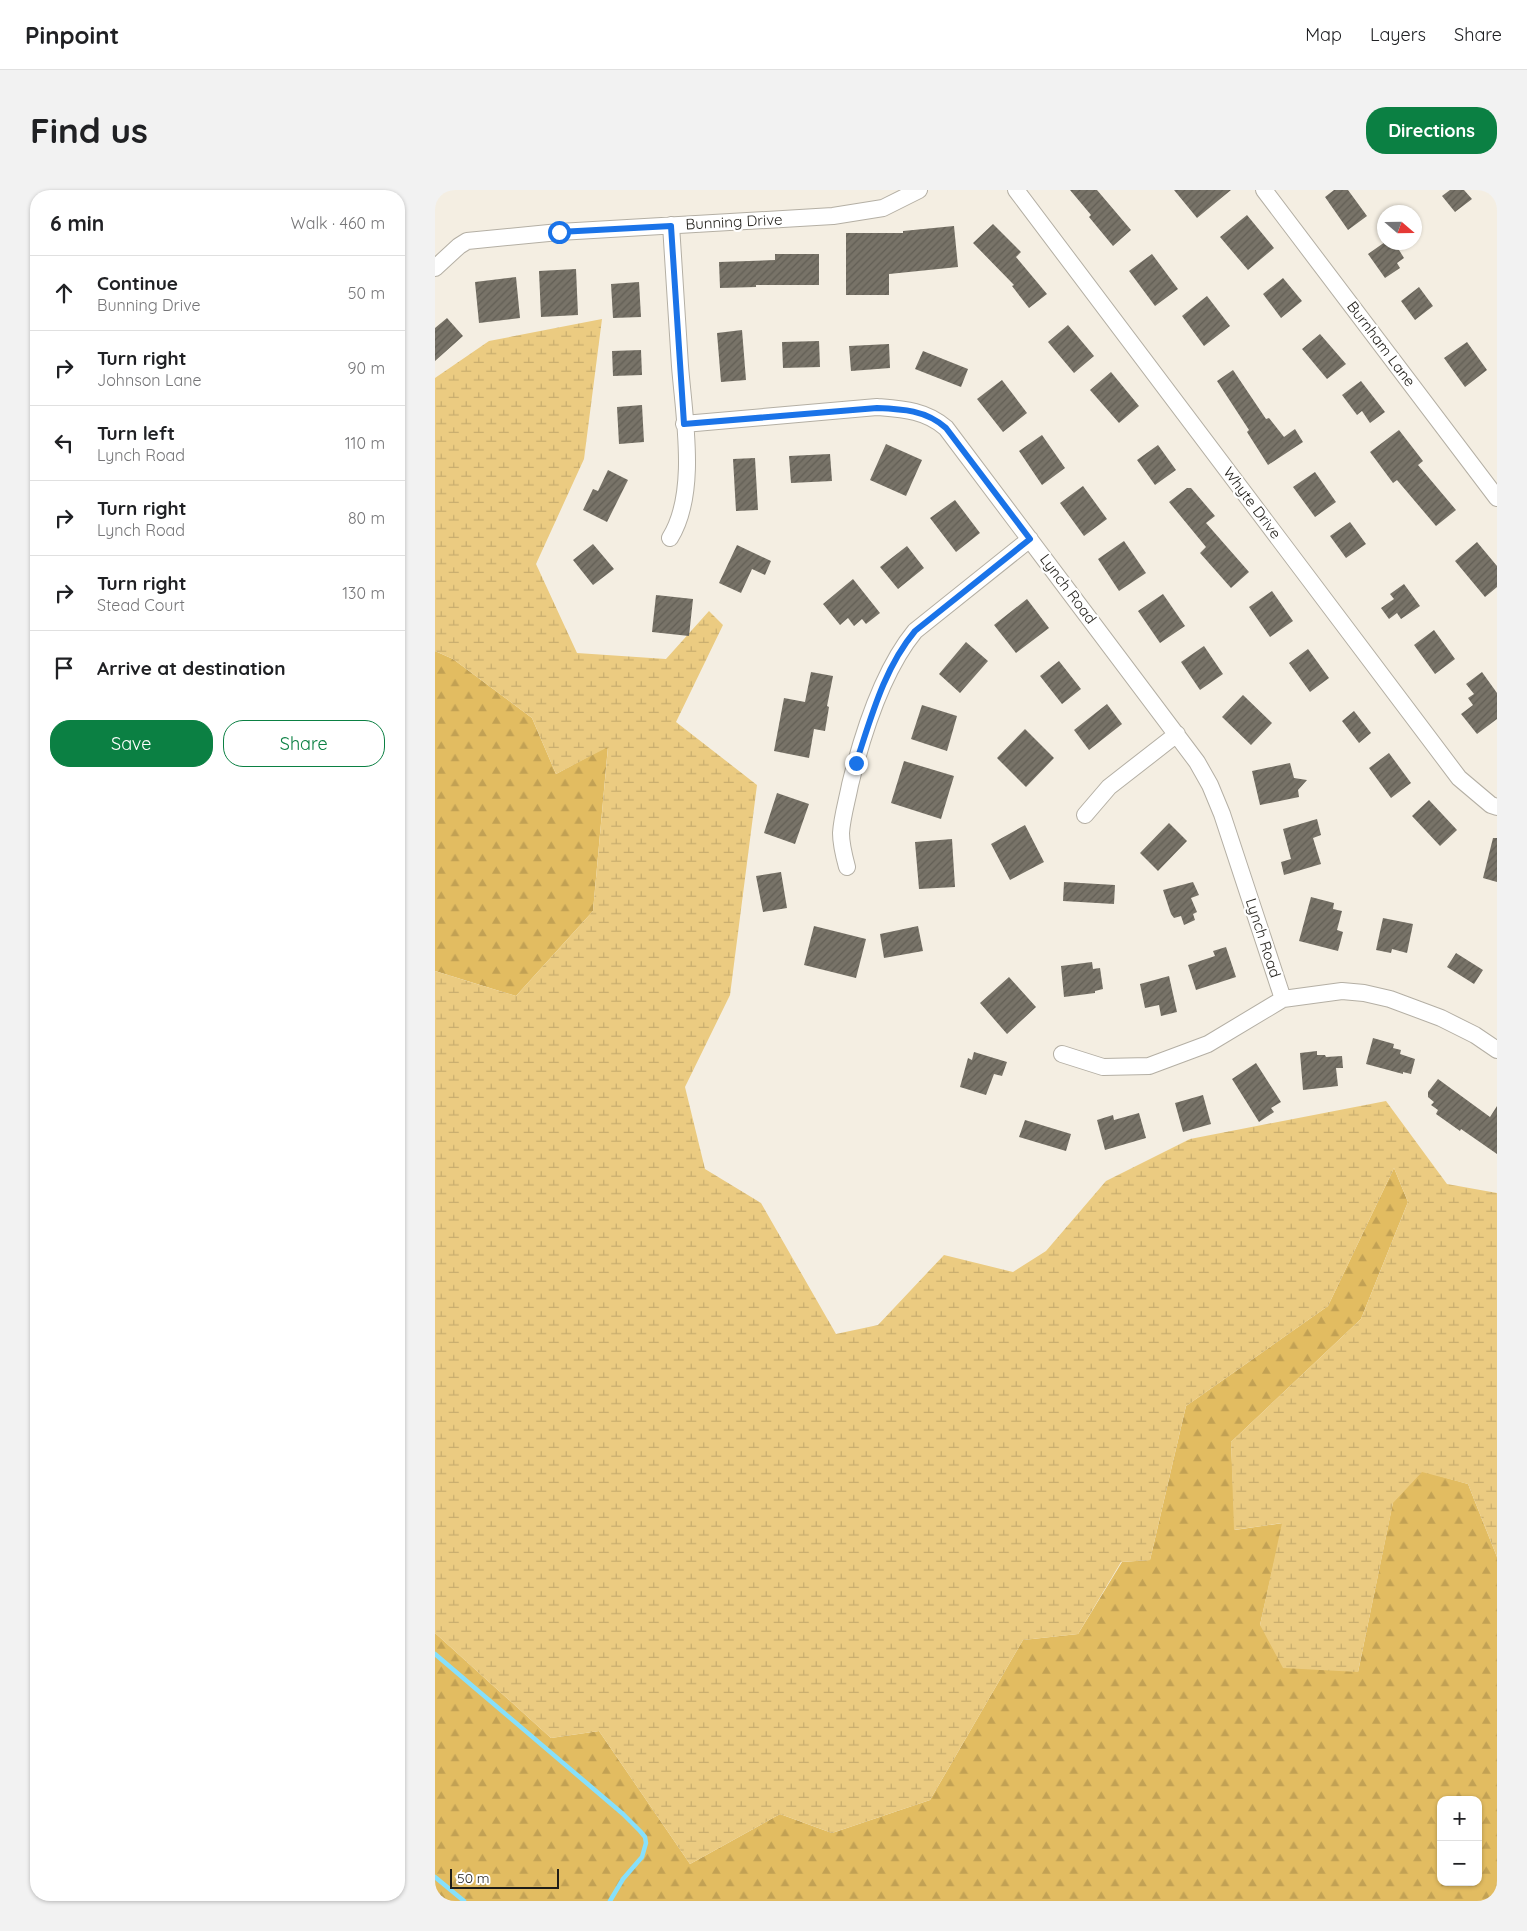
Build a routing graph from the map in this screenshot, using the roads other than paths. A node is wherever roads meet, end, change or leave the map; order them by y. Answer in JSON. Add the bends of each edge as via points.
{"nodes":[{"id":1,"x":919,"y":190,"type":"edge"},
{"id":2,"x":1015,"y":190,"type":"edge"},
{"id":3,"x":1264,"y":190,"type":"edge"},
{"id":4,"x":671,"y":226,"type":"junction"},
{"id":5,"x":435,"y":268,"type":"edge"},
{"id":6,"x":684,"y":424,"type":"junction"},
{"id":7,"x":1497,"y":498,"type":"edge"},
{"id":8,"x":670,"y":538,"type":"dead end"},
{"id":9,"x":1030,"y":539,"type":"junction"},
{"id":10,"x":1177,"y":734,"type":"junction"},
{"id":11,"x":1497,"y":807,"type":"edge"},
{"id":12,"x":1085,"y":815,"type":"dead end"},
{"id":13,"x":847,"y":867,"type":"dead end"},
{"id":14,"x":1283,"y":999,"type":"junction"},
{"id":15,"x":1497,"y":1050,"type":"edge"},
{"id":16,"x":1062,"y":1054,"type":"dead end"}],
"edges":[{"from":1,"to":4,"type":"street","name":"Bunning Drive","via":[[883,208],[858,213]]},
{"from":2,"to":11,"type":"street","name":"Whyte Drive","via":[[1459,778]]},
{"from":3,"to":7,"type":"street","name":"Burnham Lane"},
{"from":4,"to":5,"type":"street","name":"Bunning Drive","via":[[467,241]]},
{"from":4,"to":6,"type":"street"},
{"from":6,"to":8,"type":"street","via":[[687,461],[684,501]]},
{"from":6,"to":9,"type":"street","name":"Lynch Road","via":[[877,408],[922,413],[938,420],[946,428]]},
{"from":9,"to":10,"type":"street","name":"Lynch Road"},
{"from":9,"to":13,"type":"street","via":[[915,631],[904,645],[877,700],[856,763],[841,834]]},
{"from":10,"to":12,"type":"street","via":[[1109,787]]},
{"from":10,"to":14,"type":"street","name":"Lynch Road","via":[[1197,762],[1223,814]]},
{"from":14,"to":15,"type":"street","via":[[1342,991],[1390,998],[1441,1018]]},
{"from":14,"to":16,"type":"street","via":[[1208,1044],[1149,1066],[1103,1067]]}]}
